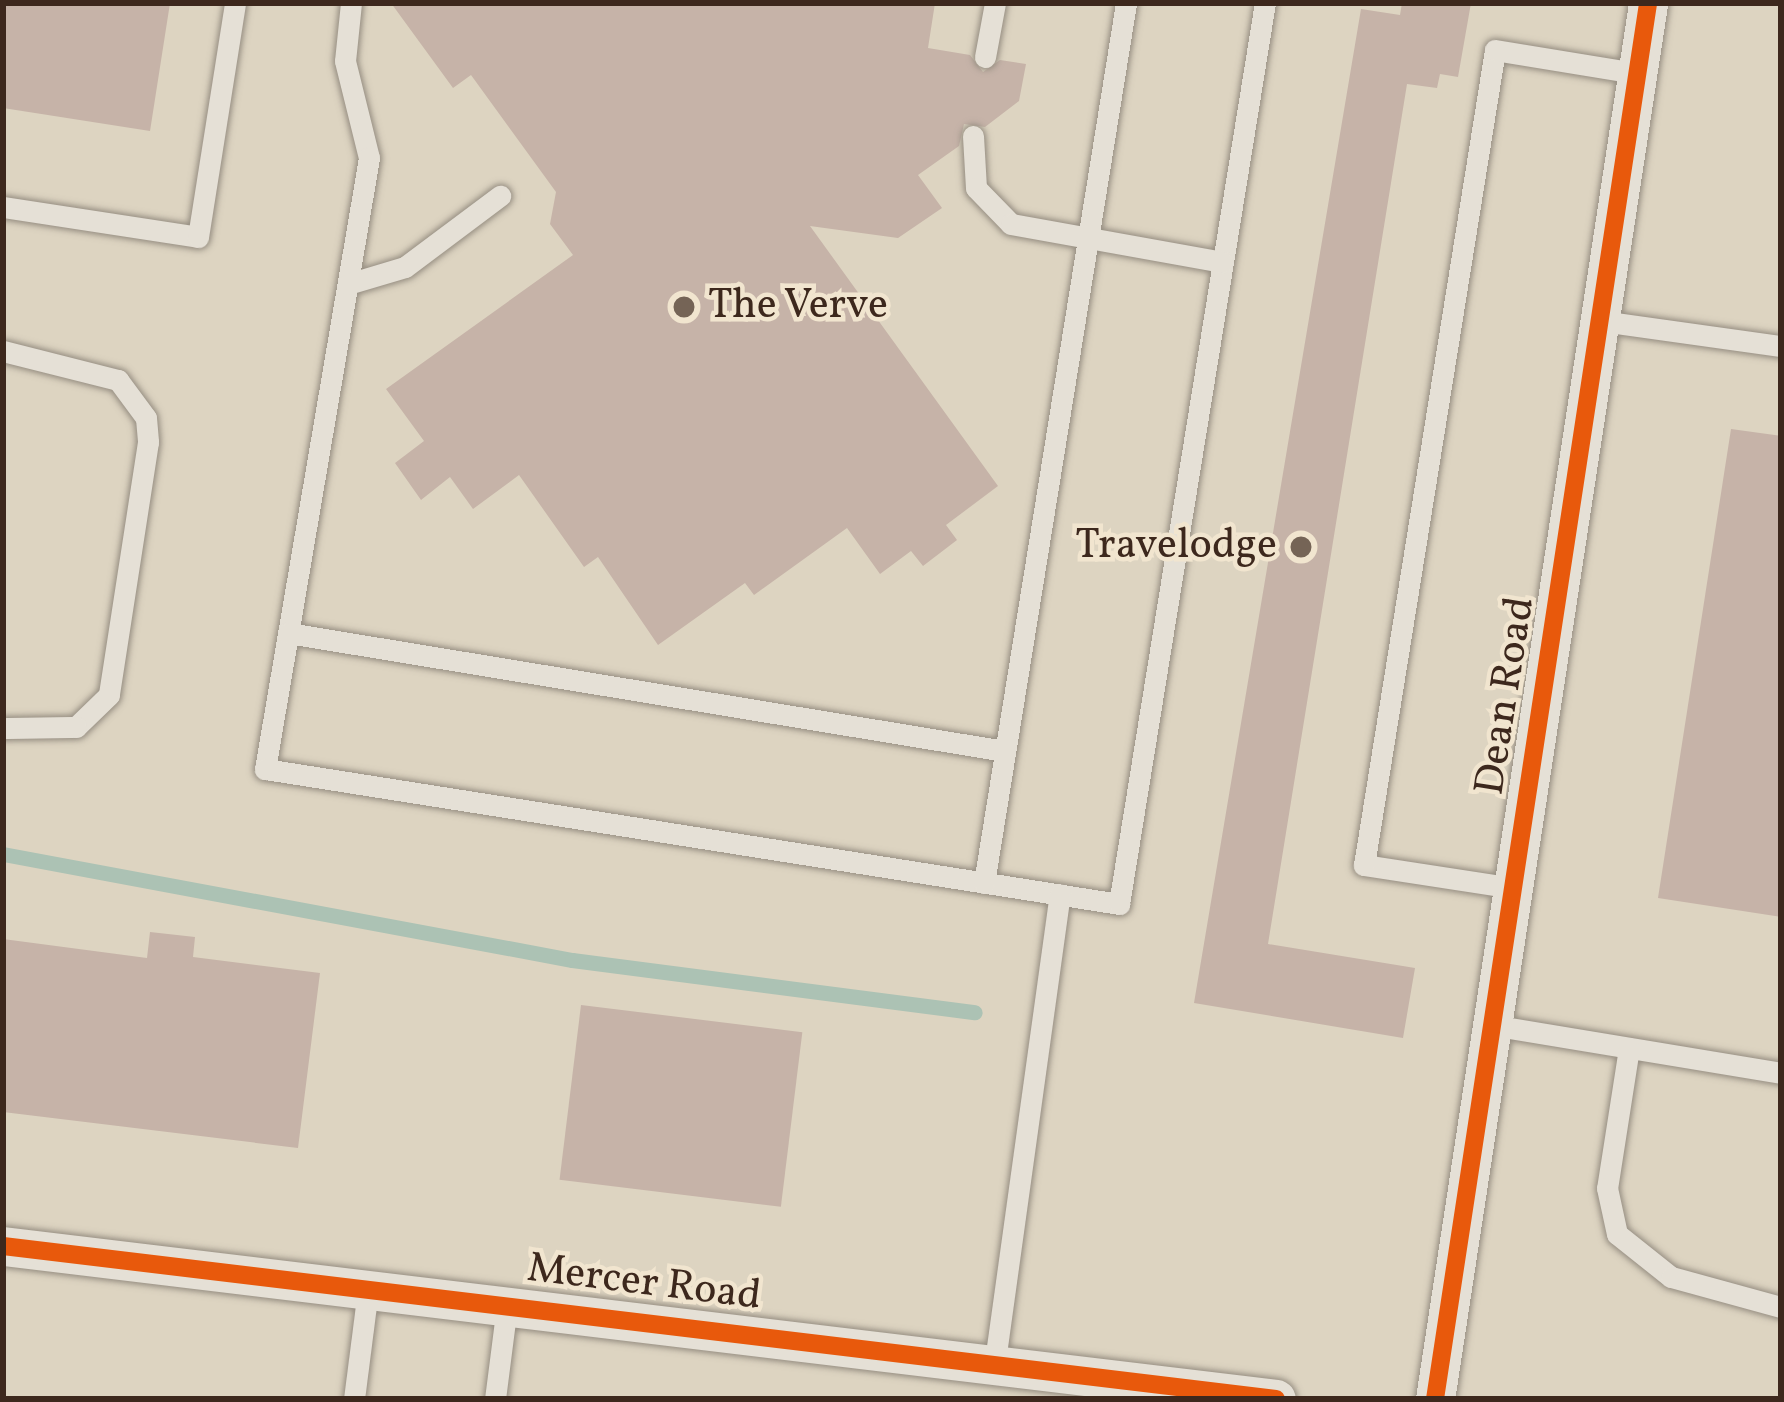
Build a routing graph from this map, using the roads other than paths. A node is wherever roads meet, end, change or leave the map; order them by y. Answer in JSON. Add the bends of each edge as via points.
{"nodes":[{"id":1,"x":235,"y":3,"type":"edge"},
{"id":2,"x":351,"y":3,"type":"edge"},
{"id":3,"x":995,"y":3,"type":"edge"},
{"id":4,"x":1126,"y":3,"type":"edge"},
{"id":5,"x":1265,"y":3,"type":"edge"},
{"id":6,"x":1648,"y":3,"type":"edge"},
{"id":7,"x":985,"y":57,"type":"dead end"},
{"id":8,"x":1641,"y":74,"type":"junction"},
{"id":9,"x":973,"y":136,"type":"dead end"},
{"id":10,"x":500,"y":196,"type":"dead end"},
{"id":11,"x":3,"y":207,"type":"edge"},
{"id":12,"x":1087,"y":239,"type":"junction"},
{"id":13,"x":1223,"y":262,"type":"junction"},
{"id":14,"x":348,"y":284,"type":"junction"},
{"id":15,"x":1602,"y":321,"type":"junction"},
{"id":16,"x":1781,"y":346,"type":"edge"},
{"id":17,"x":3,"y":351,"type":"edge"},
{"id":18,"x":288,"y":633,"type":"junction"},
{"id":19,"x":3,"y":728,"type":"edge"},
{"id":20,"x":1005,"y":751,"type":"junction"},
{"id":21,"x":983,"y":883,"type":"junction"},
{"id":22,"x":1514,"y":888,"type":"junction"},
{"id":23,"x":1060,"y":896,"type":"junction"},
{"id":24,"x":1492,"y":1025,"type":"junction"},
{"id":25,"x":1629,"y":1048,"type":"junction"},
{"id":26,"x":1781,"y":1073,"type":"edge"},
{"id":27,"x":3,"y":1246,"type":"edge"},
{"id":28,"x":368,"y":1288,"type":"junction"},
{"id":29,"x":507,"y":1305,"type":"junction"},
{"id":30,"x":1781,"y":1307,"type":"edge"},
{"id":31,"x":995,"y":1361,"type":"junction"},
{"id":32,"x":354,"y":1399,"type":"edge"},
{"id":33,"x":495,"y":1399,"type":"edge"},
{"id":34,"x":1276,"y":1399,"type":"edge"},
{"id":35,"x":1436,"y":1399,"type":"edge"}],
"edges":[{"from":1,"to":11,"type":"lane","via":[[198,237]]},
{"from":2,"to":14,"type":"lane","via":[[345,62],[370,143]]},
{"from":3,"to":7,"type":"lane"},
{"from":4,"to":12,"type":"lane"},
{"from":5,"to":13,"type":"lane"},
{"from":6,"to":8,"type":"street","name":"Dean Road"},
{"from":8,"to":15,"type":"street","name":"Dean Road"},
{"from":8,"to":22,"type":"lane","via":[[1495,50],[1364,865]]},
{"from":9,"to":12,"type":"lane","via":[[973,179],[994,212],[1022,228]]},
{"from":10,"to":14,"type":"lane","via":[[405,267]]},
{"from":12,"to":13,"type":"lane"},
{"from":12,"to":20,"type":"lane"},
{"from":13,"to":23,"type":"lane","via":[[1119,904]]},
{"from":14,"to":18,"type":"lane"},
{"from":15,"to":16,"type":"lane"},
{"from":15,"to":22,"type":"street","name":"Dean Road"},
{"from":17,"to":19,"type":"lane","via":[[118,380],[146,418],[148,442],[109,695],[76,727]]},
{"from":18,"to":20,"type":"lane"},
{"from":18,"to":21,"type":"lane","via":[[265,769]]},
{"from":20,"to":21,"type":"lane"},
{"from":21,"to":23,"type":"lane"},
{"from":22,"to":24,"type":"street","name":"Dean Road"},
{"from":23,"to":31,"type":"lane"},
{"from":24,"to":25,"type":"lane"},
{"from":24,"to":35,"type":"street","name":"Dean Road"},
{"from":25,"to":26,"type":"lane"},
{"from":25,"to":30,"type":"lane","via":[[1607,1188],[1617,1234],[1671,1277]]},
{"from":27,"to":28,"type":"street","name":"Mercer Road"},
{"from":28,"to":29,"type":"street","name":"Mercer Road"},
{"from":28,"to":32,"type":"lane"},
{"from":29,"to":31,"type":"street","name":"Mercer Road"},
{"from":29,"to":33,"type":"lane"},
{"from":31,"to":34,"type":"street","name":"Mercer Road"}]}
